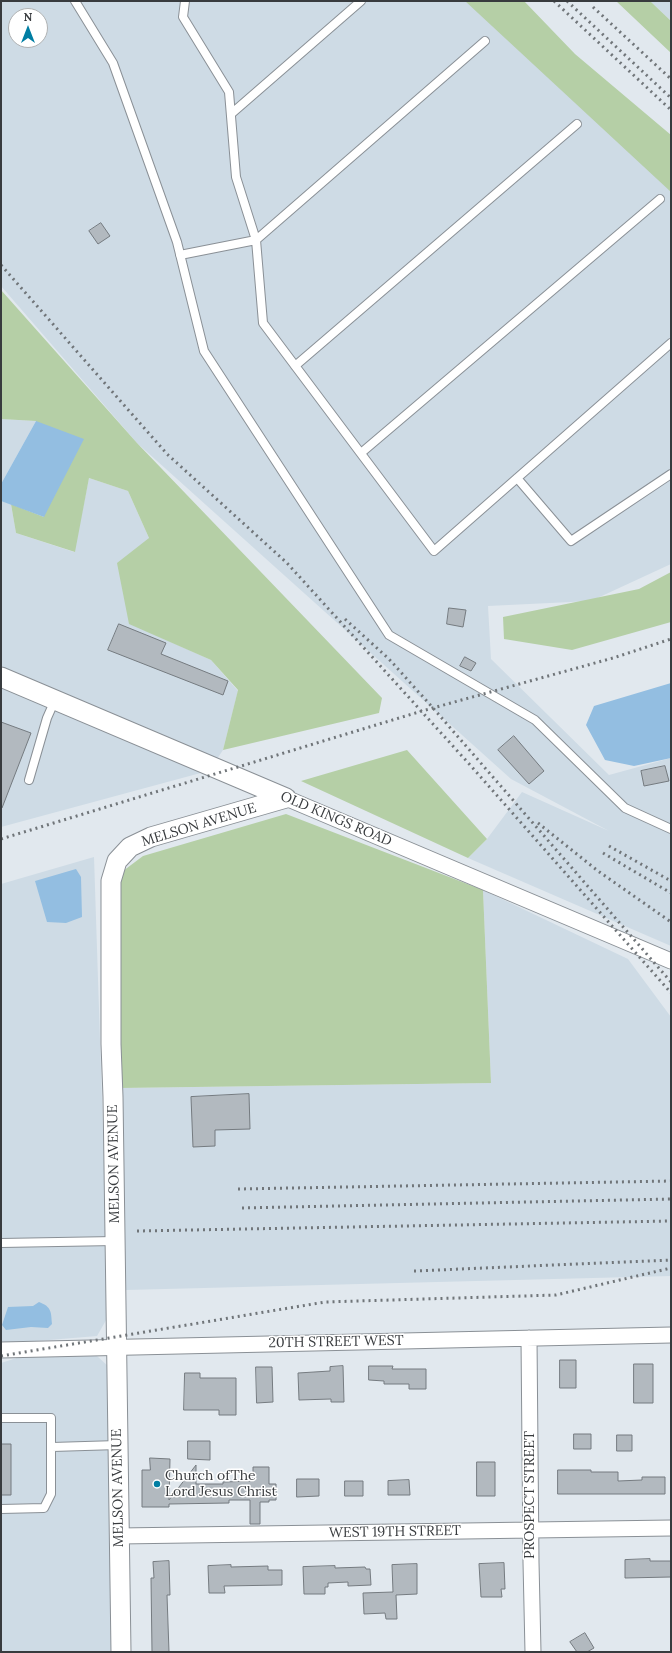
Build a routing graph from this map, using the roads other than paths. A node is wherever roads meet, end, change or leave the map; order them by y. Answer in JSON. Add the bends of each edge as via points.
{"nodes":[{"id":1,"x":75,"y":1,"type":"edge"},
{"id":2,"x":184,"y":1,"type":"edge"},
{"id":3,"x":361,"y":1,"type":"edge"},
{"id":4,"x":485,"y":41,"type":"dead end"},
{"id":5,"x":231,"y":114,"type":"junction"},
{"id":6,"x":577,"y":124,"type":"dead end"},
{"id":7,"x":660,"y":200,"type":"dead end"},
{"id":8,"x":256,"y":240,"type":"junction"},
{"id":9,"x":180,"y":255,"type":"junction"},
{"id":10,"x":671,"y":343,"type":"edge"},
{"id":11,"x":295,"y":366,"type":"junction"},
{"id":12,"x":361,"y":453,"type":"junction"},
{"id":13,"x":671,"y":474,"type":"edge"},
{"id":14,"x":517,"y":478,"type":"junction"},
{"id":15,"x":1,"y":677,"type":"edge"},
{"id":16,"x":55,"y":700,"type":"junction"},
{"id":17,"x":29,"y":780,"type":"dead end"},
{"id":18,"x":286,"y":798,"type":"junction"},
{"id":19,"x":671,"y":828,"type":"edge"},
{"id":20,"x":671,"y":961,"type":"edge"},
{"id":21,"x":115,"y":1241,"type":"junction"},
{"id":22,"x":1,"y":1243,"type":"edge"},
{"id":23,"x":671,"y":1335,"type":"edge"},
{"id":24,"x":529,"y":1338,"type":"junction"},
{"id":25,"x":116,"y":1347,"type":"junction"},
{"id":26,"x":1,"y":1350,"type":"edge"},
{"id":27,"x":1,"y":1418,"type":"edge"},
{"id":28,"x":118,"y":1445,"type":"junction"},
{"id":29,"x":52,"y":1447,"type":"junction"},
{"id":30,"x":1,"y":1509,"type":"edge"},
{"id":31,"x":671,"y":1528,"type":"edge"},
{"id":32,"x":531,"y":1530,"type":"junction"},
{"id":33,"x":119,"y":1536,"type":"junction"},
{"id":34,"x":121,"y":1652,"type":"edge"},
{"id":35,"x":533,"y":1652,"type":"edge"}],
"edges":[{"from":1,"to":9,"type":"lane","via":[[113,63]]},
{"from":2,"to":5,"type":"lane","via":[[183,18],[229,92]]},
{"from":3,"to":5,"type":"lane"},
{"from":4,"to":8,"type":"lane"},
{"from":5,"to":8,"type":"lane","via":[[236,177]]},
{"from":6,"to":11,"type":"lane"},
{"from":7,"to":12,"type":"lane"},
{"from":8,"to":9,"type":"lane"},
{"from":8,"to":11,"type":"lane","via":[[263,323]]},
{"from":9,"to":19,"type":"lane","via":[[204,351],[389,634],[535,720],[625,808]]},
{"from":10,"to":14,"type":"lane"},
{"from":11,"to":12,"type":"lane"},
{"from":12,"to":14,"type":"lane","via":[[434,551]]},
{"from":13,"to":14,"type":"lane","via":[[571,541]]},
{"from":15,"to":16,"type":"street","name":"OLD KINGS ROAD"},
{"from":16,"to":17,"type":"lane"},
{"from":16,"to":18,"type":"street","name":"OLD KINGS ROAD"},
{"from":18,"to":20,"type":"street","name":"OLD KINGS ROAD"},
{"from":18,"to":21,"type":"street","name":"MELSON AVENUE","via":[[151,837],[130,847],[117,861],[111,881]]},
{"from":21,"to":22,"type":"lane"},
{"from":21,"to":25,"type":"street","name":"MELSON AVENUE"},
{"from":23,"to":24,"type":"street","name":"20TH STREET WEST"},
{"from":24,"to":25,"type":"street","name":"20TH STREET WEST"},
{"from":24,"to":32,"type":"street","name":"PROSPECT STREET"},
{"from":25,"to":26,"type":"street","name":"20TH STREET WEST"},
{"from":25,"to":28,"type":"street","name":"MELSON AVENUE"},
{"from":27,"to":29,"type":"lane","via":[[51,1418]]},
{"from":28,"to":29,"type":"lane"},
{"from":28,"to":33,"type":"street","name":"MELSON AVENUE"},
{"from":29,"to":30,"type":"lane","via":[[51,1494],[44,1508]]},
{"from":31,"to":32,"type":"street","name":"WEST 19TH STREET"},
{"from":32,"to":33,"type":"street","name":"WEST 19TH STREET"},
{"from":32,"to":35,"type":"street","name":"PROSPECT STREET"},
{"from":33,"to":34,"type":"street","name":"MELSON AVENUE"}]}
